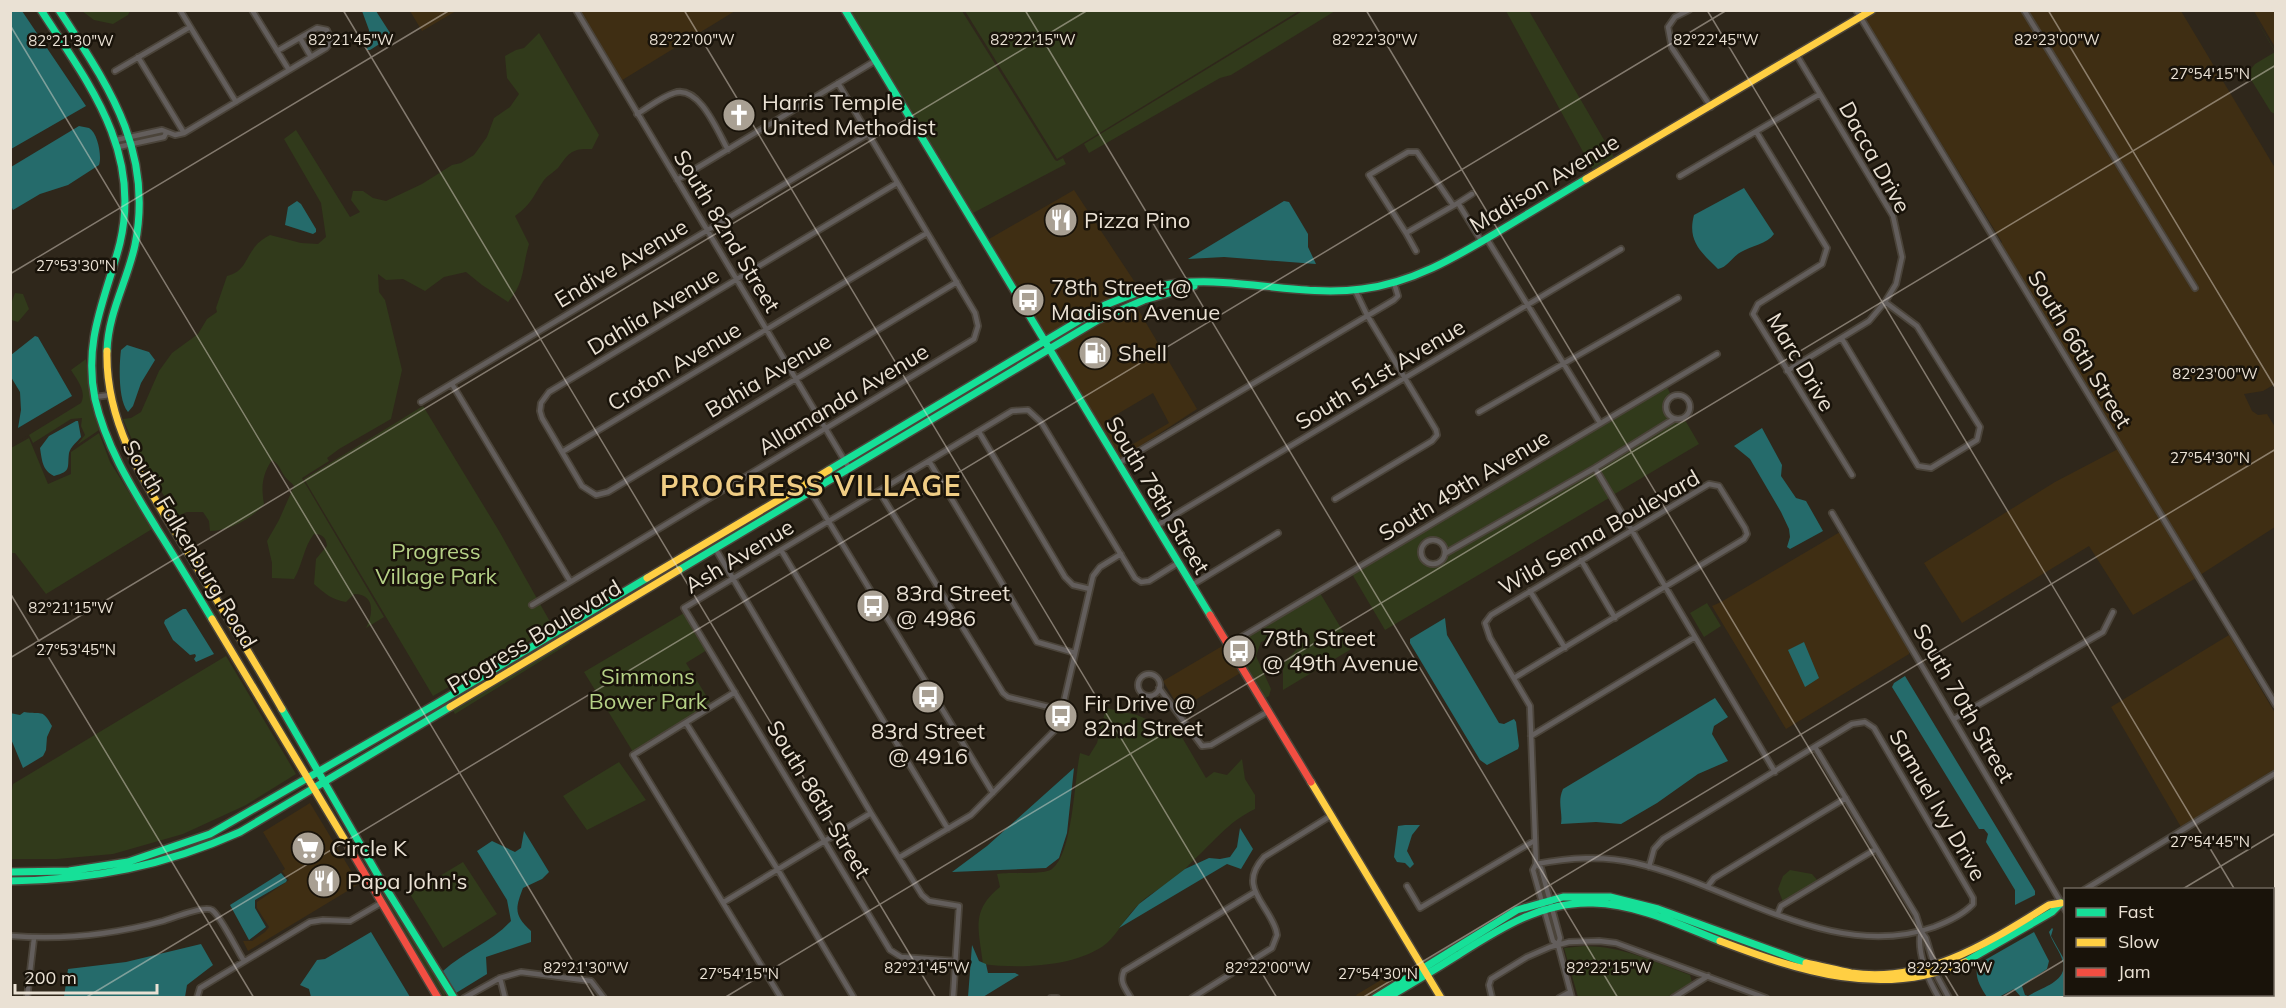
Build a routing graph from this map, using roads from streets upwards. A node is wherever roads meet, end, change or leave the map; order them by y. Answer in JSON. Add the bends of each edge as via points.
{"nodes":[{"id":1,"x":42,"y":10,"type":"edge"},
{"id":2,"x":59,"y":10,"type":"edge"},
{"id":3,"x":180,"y":10,"type":"edge"},
{"id":4,"x":252,"y":10,"type":"edge"},
{"id":5,"x":576,"y":10,"type":"edge"},
{"id":6,"x":845,"y":10,"type":"edge"},
{"id":7,"x":1672,"y":10,"type":"edge"},
{"id":8,"x":1689,"y":10,"type":"edge"},
{"id":9,"x":1872,"y":10,"type":"edge"},
{"id":10,"x":2024,"y":10,"type":"edge"},
{"id":11,"x":1858,"y":14,"type":"edge"},
{"id":12,"x":1676,"y":17,"type":"junction"},
{"id":13,"x":190,"y":27,"type":"junction"},
{"id":14,"x":300,"y":38,"type":"junction"},
{"id":15,"x":277,"y":51,"type":"junction"},
{"id":16,"x":1796,"y":54,"type":"junction"},
{"id":17,"x":138,"y":57,"type":"junction"},
{"id":18,"x":311,"y":57,"type":"junction"},
{"id":19,"x":875,"y":61,"type":"junction"},
{"id":20,"x":289,"y":70,"type":"junction"},
{"id":21,"x":115,"y":71,"type":"dead end"},
{"id":22,"x":838,"y":83,"type":"junction"},
{"id":23,"x":1820,"y":94,"type":"junction"},
{"id":24,"x":236,"y":102,"type":"junction"},
{"id":25,"x":1711,"y":107,"type":"junction"},
{"id":26,"x":637,"y":114,"type":"junction"},
{"id":27,"x":154,"y":132,"type":"junction"},
{"id":28,"x":166,"y":133,"type":"junction"},
{"id":29,"x":184,"y":133,"type":"junction"},
{"id":30,"x":1757,"y":133,"type":"junction"},
{"id":31,"x":868,"y":134,"type":"junction"},
{"id":32,"x":155,"y":138,"type":"junction"},
{"id":33,"x":131,"y":140,"type":"junction"},
{"id":34,"x":117,"y":144,"type":"junction"},
{"id":35,"x":728,"y":150,"type":"junction"},
{"id":36,"x":1680,"y":176,"type":"dead end"},
{"id":37,"x":677,"y":180,"type":"junction"},
{"id":38,"x":897,"y":183,"type":"junction"},
{"id":39,"x":1472,"y":194,"type":"dead end"},
{"id":40,"x":1455,"y":204,"type":"junction"},
{"id":41,"x":707,"y":230,"type":"junction"},
{"id":42,"x":927,"y":233,"type":"junction"},
{"id":43,"x":1406,"y":233,"type":"junction"},
{"id":44,"x":1485,"y":240,"type":"junction"},
{"id":45,"x":120,"y":242,"type":"junction"},
{"id":46,"x":134,"y":245,"type":"junction"},
{"id":47,"x":1621,"y":249,"type":"dead end"},
{"id":48,"x":1416,"y":251,"type":"dead end"},
{"id":49,"x":736,"y":280,"type":"junction"},
{"id":50,"x":957,"y":282,"type":"junction"},
{"id":51,"x":1394,"y":283,"type":"junction"},
{"id":52,"x":1206,"y":284,"type":"junction"},
{"id":53,"x":2195,"y":288,"type":"dead end"},
{"id":54,"x":1355,"y":290,"type":"junction"},
{"id":55,"x":1678,"y":298,"type":"dead end"},
{"id":56,"x":1885,"y":302,"type":"junction"},
{"id":57,"x":1528,"y":305,"type":"junction"},
{"id":58,"x":1367,"y":315,"type":"junction"},
{"id":59,"x":766,"y":329,"type":"junction"},
{"id":60,"x":1842,"y":339,"type":"junction"},
{"id":61,"x":1044,"y":341,"type":"junction"},
{"id":62,"x":1049,"y":349,"type":"junction"},
{"id":63,"x":1718,"y":354,"type":"dead end"},
{"id":64,"x":1563,"y":363,"type":"junction"},
{"id":65,"x":1786,"y":371,"type":"junction"},
{"id":66,"x":795,"y":378,"type":"junction"},
{"id":67,"x":1406,"y":378,"type":"junction"},
{"id":68,"x":452,"y":384,"type":"junction"},
{"id":69,"x":110,"y":395,"type":"junction"},
{"id":70,"x":95,"y":397,"type":"junction"},
{"id":71,"x":945,"y":400,"type":"junction"},
{"id":72,"x":421,"y":402,"type":"dead end"},
{"id":73,"x":950,"y":408,"type":"junction"},
{"id":74,"x":1479,"y":412,"type":"dead end"},
{"id":75,"x":1674,"y":418,"type":"junction"},
{"id":76,"x":1600,"y":423,"type":"junction"},
{"id":77,"x":825,"y":428,"type":"junction"},
{"id":78,"x":979,"y":432,"type":"junction"},
{"id":79,"x":562,"y":452,"type":"junction"},
{"id":80,"x":845,"y":460,"type":"junction"},
{"id":81,"x":929,"y":461,"type":"junction"},
{"id":82,"x":1119,"y":464,"type":"junction"},
{"id":83,"x":849,"y":468,"type":"junction"},
{"id":84,"x":1594,"y":468,"type":"junction"},
{"id":85,"x":1852,"y":475,"type":"dead end"},
{"id":86,"x":806,"y":483,"type":"junction"},
{"id":87,"x":811,"y":491,"type":"junction"},
{"id":88,"x":879,"y":491,"type":"junction"},
{"id":89,"x":1335,"y":499,"type":"dead end"},
{"id":90,"x":1832,"y":513,"type":"dead end"},
{"id":91,"x":830,"y":521,"type":"junction"},
{"id":92,"x":1156,"y":526,"type":"junction"},
{"id":93,"x":1631,"y":531,"type":"junction"},
{"id":94,"x":1278,"y":533,"type":"dead end"},
{"id":95,"x":711,"y":540,"type":"junction"},
{"id":96,"x":716,"y":548,"type":"junction"},
{"id":97,"x":781,"y":550,"type":"junction"},
{"id":98,"x":1446,"y":553,"type":"junction"},
{"id":99,"x":1120,"y":554,"type":"junction"},
{"id":100,"x":1581,"y":560,"type":"junction"},
{"id":101,"x":1178,"y":563,"type":"junction"},
{"id":102,"x":733,"y":579,"type":"junction"},
{"id":103,"x":570,"y":581,"type":"junction"},
{"id":104,"x":1192,"y":585,"type":"junction"},
{"id":105,"x":1666,"y":587,"type":"junction"},
{"id":106,"x":1090,"y":589,"type":"junction"},
{"id":107,"x":1530,"y":591,"type":"junction"},
{"id":108,"x":607,"y":603,"type":"junction"},
{"id":109,"x":532,"y":605,"type":"dead end"},
{"id":110,"x":684,"y":608,"type":"joint"},
{"id":111,"x":612,"y":611,"type":"junction"},
{"id":112,"x":2113,"y":612,"type":"dead end"},
{"id":113,"x":1615,"y":618,"type":"junction"},
{"id":114,"x":551,"y":636,"type":"junction"},
{"id":115,"x":570,"y":636,"type":"junction"},
{"id":116,"x":1695,"y":637,"type":"junction"},
{"id":117,"x":1228,"y":645,"type":"junction"},
{"id":118,"x":1565,"y":648,"type":"junction"},
{"id":119,"x":1075,"y":652,"type":"junction"},
{"id":120,"x":1514,"y":678,"type":"junction"},
{"id":121,"x":492,"y":682,"type":"junction"},
{"id":122,"x":1159,"y":688,"type":"junction"},
{"id":123,"x":735,"y":692,"type":"junction"},
{"id":124,"x":2276,"y":705,"type":"edge"},
{"id":125,"x":1061,"y":710,"type":"junction"},
{"id":126,"x":1269,"y":711,"type":"junction"},
{"id":127,"x":1954,"y":718,"type":"junction"},
{"id":128,"x":686,"y":723,"type":"junction"},
{"id":129,"x":1531,"y":736,"type":"junction"},
{"id":130,"x":1815,"y":747,"type":"junction"},
{"id":131,"x":319,"y":772,"type":"junction"},
{"id":132,"x":1775,"y":772,"type":"junction"},
{"id":133,"x":2276,"y":773,"type":"edge"},
{"id":134,"x":309,"y":778,"type":"junction"},
{"id":135,"x":324,"y":782,"type":"junction"},
{"id":136,"x":314,"y":788,"type":"junction"},
{"id":137,"x":993,"y":793,"type":"junction"},
{"id":138,"x":1846,"y":798,"type":"junction"},
{"id":139,"x":871,"y":813,"type":"junction"},
{"id":140,"x":1332,"y":815,"type":"junction"},
{"id":141,"x":948,"y":829,"type":"junction"},
{"id":142,"x":825,"y":841,"type":"junction"},
{"id":143,"x":1534,"y":841,"type":"junction"},
{"id":144,"x":1876,"y":849,"type":"junction"},
{"id":145,"x":900,"y":857,"type":"junction"},
{"id":146,"x":1536,"y":864,"type":"junction"},
{"id":147,"x":1649,"y":867,"type":"junction"},
{"id":148,"x":778,"y":870,"type":"junction"},
{"id":149,"x":10,"y":872,"type":"edge"},
{"id":150,"x":10,"y":881,"type":"edge"},
{"id":151,"x":1407,"y":886,"type":"dead end"},
{"id":152,"x":1707,"y":887,"type":"junction"},
{"id":153,"x":2087,"y":888,"type":"edge"},
{"id":154,"x":1255,"y":892,"type":"junction"},
{"id":155,"x":724,"y":902,"type":"junction"},
{"id":156,"x":2063,"y":902,"type":"edge"},
{"id":157,"x":381,"y":903,"type":"junction"},
{"id":158,"x":1546,"y":904,"type":"junction"},
{"id":159,"x":1778,"y":913,"type":"junction"},
{"id":160,"x":1921,"y":931,"type":"junction"},
{"id":161,"x":12,"y":936,"type":"edge"},
{"id":162,"x":34,"y":938,"type":"junction"},
{"id":163,"x":1558,"y":945,"type":"junction"},
{"id":164,"x":244,"y":961,"type":"junction"},
{"id":165,"x":955,"y":961,"type":"junction"},
{"id":166,"x":1425,"y":970,"type":"junction"},
{"id":167,"x":1931,"y":970,"type":"junction"},
{"id":168,"x":1708,"y":976,"type":"junction"},
{"id":169,"x":500,"y":978,"type":"junction"},
{"id":170,"x":1571,"y":995,"type":"edge"},
{"id":171,"x":27,"y":998,"type":"edge"},
{"id":172,"x":197,"y":998,"type":"edge"},
{"id":173,"x":438,"y":998,"type":"edge"},
{"id":174,"x":454,"y":998,"type":"edge"},
{"id":175,"x":464,"y":998,"type":"edge"},
{"id":176,"x":505,"y":998,"type":"edge"},
{"id":177,"x":604,"y":998,"type":"edge"},
{"id":178,"x":781,"y":998,"type":"edge"},
{"id":179,"x":854,"y":998,"type":"edge"},
{"id":180,"x":953,"y":998,"type":"edge"},
{"id":181,"x":1051,"y":998,"type":"edge"},
{"id":182,"x":1057,"y":998,"type":"edge"},
{"id":183,"x":1131,"y":998,"type":"edge"},
{"id":184,"x":1192,"y":998,"type":"edge"},
{"id":185,"x":1375,"y":998,"type":"edge"},
{"id":186,"x":1387,"y":998,"type":"edge"},
{"id":187,"x":1441,"y":998,"type":"edge"},
{"id":188,"x":1492,"y":998,"type":"edge"},
{"id":189,"x":1559,"y":998,"type":"edge"},
{"id":190,"x":1673,"y":998,"type":"edge"},
{"id":191,"x":1766,"y":998,"type":"edge"},
{"id":192,"x":1939,"y":998,"type":"edge"},
{"id":193,"x":1949,"y":998,"type":"edge"}],
"edges":[{"from":1,"to":34,"type":"street","name":"South Falkenburg Road","via":[[94,92]]},
{"from":2,"to":33,"type":"street","name":"South Falkenburg Road","via":[[109,88]]},
{"from":3,"to":13,"type":"street"},
{"from":4,"to":15,"type":"street"},
{"from":5,"to":26,"type":"street","name":"South 82nd Street"},
{"from":6,"to":19,"type":"street","name":"South 78th Street"},
{"from":7,"to":12,"type":"street"},
{"from":8,"to":12,"type":"street"},
{"from":9,"to":11,"type":"street","name":"Madison Avenue"},
{"from":10,"to":53,"type":"street"},
{"from":11,"to":16,"type":"street","name":"Madison Avenue"},
{"from":11,"to":124,"type":"street","name":"South 66th Street"},
{"from":12,"to":25,"type":"street","via":[[1668,27],[1672,48]]},
{"from":13,"to":17,"type":"street"},
{"from":13,"to":24,"type":"street"},
{"from":14,"to":15,"type":"street"},
{"from":14,"to":18,"type":"street"},
{"from":14,"to":18,"type":"street","via":[[321,27],[331,36],[326,48]]},
{"from":15,"to":20,"type":"street"},
{"from":16,"to":23,"type":"street","name":"Dacca Drive"},
{"from":16,"to":25,"type":"street","name":"Madison Avenue"},
{"from":17,"to":21,"type":"street"},
{"from":17,"to":29,"type":"street"},
{"from":18,"to":20,"type":"street"},
{"from":19,"to":22,"type":"street"},
{"from":19,"to":61,"type":"street","name":"South 78th Street"},
{"from":20,"to":24,"type":"street"},
{"from":22,"to":31,"type":"street"},
{"from":22,"to":35,"type":"street"},
{"from":23,"to":30,"type":"street"},
{"from":23,"to":56,"type":"street","name":"Dacca Drive","via":[[1893,216],[1902,257],[1896,284]]},
{"from":24,"to":29,"type":"street"},
{"from":25,"to":44,"type":"street","name":"Madison Avenue"},
{"from":26,"to":35,"type":"street","via":[[672,94],[689,93],[698,100]]},
{"from":26,"to":37,"type":"street","name":"South 82nd Street"},
{"from":27,"to":28,"type":"street"},
{"from":27,"to":32,"type":"street"},
{"from":27,"to":33,"type":"street"},
{"from":28,"to":29,"type":"street"},
{"from":28,"to":32,"type":"street"},
{"from":30,"to":36,"type":"street"},
{"from":30,"to":65,"type":"street","name":"Marc Drive","via":[[1827,248],[1822,264],[1758,304],[1753,314]]},
{"from":31,"to":38,"type":"street"},
{"from":31,"to":41,"type":"street","name":"Endive Avenue"},
{"from":32,"to":33,"type":"street"},
{"from":33,"to":34,"type":"street"},
{"from":33,"to":46,"type":"street","name":"South Falkenburg Road","via":[[138,173],[139,213]]},
{"from":34,"to":45,"type":"street","name":"South Falkenburg Road","via":[[123,172]]},
{"from":35,"to":37,"type":"street"},
{"from":37,"to":41,"type":"street","name":"South 82nd Street"},
{"from":38,"to":42,"type":"street"},
{"from":38,"to":49,"type":"street","name":"Dahlia Avenue"},
{"from":39,"to":40,"type":"street"},
{"from":40,"to":43,"type":"street"},
{"from":40,"to":43,"type":"street","via":[[1421,155],[1406,153],[1369,175]]},
{"from":40,"to":44,"type":"street"},
{"from":41,"to":49,"type":"street","name":"South 82nd Street"},
{"from":41,"to":68,"type":"street","name":"Endive Avenue"},
{"from":42,"to":50,"type":"street"},
{"from":42,"to":59,"type":"street","name":"Croton Avenue"},
{"from":43,"to":48,"type":"street"},
{"from":44,"to":51,"type":"street","name":"Madison Avenue","via":[[1437,267]]},
{"from":44,"to":57,"type":"street"},
{"from":45,"to":46,"type":"street"},
{"from":45,"to":70,"type":"street","name":"South Falkenburg Road","via":[[96,319],[92,354]]},
{"from":46,"to":69,"type":"street","name":"South Falkenburg Road","via":[[115,303],[109,337]]},
{"from":47,"to":57,"type":"street","name":"South 51st Avenue"},
{"from":49,"to":59,"type":"street","name":"South 82nd Street"},
{"from":49,"to":79,"type":"street","name":"Dahlia Avenue","via":[[549,392],[540,411]]},
{"from":50,"to":66,"type":"street","name":"Bahia Avenue"},
{"from":50,"to":77,"type":"street","name":"Allamanda Avenue","via":[[975,313],[978,326],[974,339]]},
{"from":51,"to":54,"type":"street","name":"Madison Avenue"},
{"from":51,"to":58,"type":"street","via":[[1398,296]]},
{"from":52,"to":54,"type":"street","name":"Madison Avenue","via":[[1327,292]]},
{"from":52,"to":61,"type":"street","name":"Madison Avenue","via":[[1179,283],[1127,296]]},
{"from":52,"to":62,"type":"street","name":"Madison Avenue","via":[[1122,308]]},
{"from":54,"to":58,"type":"street"},
{"from":55,"to":64,"type":"street"},
{"from":56,"to":60,"type":"street","name":"Dacca Drive","via":[[1869,321]]},
{"from":56,"to":60,"type":"street","via":[[1917,326],[1980,428],[1977,440],[1931,468],[1918,466]]},
{"from":57,"to":64,"type":"street"},
{"from":57,"to":67,"type":"street","name":"South 51st Avenue"},
{"from":58,"to":67,"type":"street"},
{"from":58,"to":82,"type":"street"},
{"from":59,"to":66,"type":"street","name":"South 82nd Street"},
{"from":59,"to":79,"type":"street","name":"Croton Avenue"},
{"from":60,"to":65,"type":"street","name":"Dacca Drive"},
{"from":61,"to":62,"type":"street","name":"South 78th Street"},
{"from":61,"to":71,"type":"street","name":"Progress Boulevard"},
{"from":62,"to":73,"type":"street","name":"Progress Boulevard"},
{"from":62,"to":82,"type":"street","name":"South 78th Street"},
{"from":63,"to":76,"type":"street","name":"South 49th Avenue"},
{"from":64,"to":74,"type":"street"},
{"from":64,"to":76,"type":"street"},
{"from":65,"to":85,"type":"street","name":"Marc Drive"},
{"from":66,"to":77,"type":"street","name":"South 82nd Street"},
{"from":66,"to":79,"type":"street","name":"Bahia Avenue","via":[[608,492],[596,495],[582,486]]},
{"from":67,"to":89,"type":"street","via":[[1437,435]]},
{"from":67,"to":92,"type":"street","name":"South 51st Avenue"},
{"from":68,"to":72,"type":"street","name":"Endive Avenue"},
{"from":68,"to":103,"type":"street"},
{"from":69,"to":70,"type":"street"},
{"from":69,"to":131,"type":"street","name":"South Falkenburg Road","via":[[118,429],[133,460]]},
{"from":70,"to":134,"type":"street","name":"South Falkenburg Road","via":[[108,443],[122,469]]},
{"from":71,"to":73,"type":"street"},
{"from":71,"to":80,"type":"street","name":"Progress Boulevard"},
{"from":73,"to":83,"type":"street","name":"Progress Boulevard"},
{"from":75,"to":75,"type":"street","via":[[1685,417],[1690,411],[1688,400],[1682,396],[1674,396],[1666,406]]},
{"from":75,"to":84,"type":"street"},
{"from":76,"to":117,"type":"street","name":"South 49th Avenue"},
{"from":77,"to":80,"type":"street","name":"South 82nd Street"},
{"from":77,"to":103,"type":"street","name":"Allamanda Avenue"},
{"from":78,"to":81,"type":"street","name":"Ash Avenue"},
{"from":78,"to":99,"type":"street","name":"Ash Avenue","via":[[1012,411],[1028,410],[1041,422]]},
{"from":78,"to":106,"type":"street","via":[[1065,577],[1073,585]]},
{"from":80,"to":83,"type":"street","name":"South 82nd Street"},
{"from":80,"to":86,"type":"street","name":"Progress Boulevard"},
{"from":81,"to":88,"type":"street","name":"Ash Avenue"},
{"from":81,"to":119,"type":"street","via":[[1037,642]]},
{"from":82,"to":92,"type":"street","name":"South 78th Street"},
{"from":83,"to":87,"type":"street","name":"Progress Boulevard"},
{"from":84,"to":93,"type":"street"},
{"from":84,"to":98,"type":"street"},
{"from":86,"to":87,"type":"street"},
{"from":86,"to":95,"type":"street","name":"Progress Boulevard"},
{"from":87,"to":91,"type":"street"},
{"from":87,"to":96,"type":"street","name":"Progress Boulevard"},
{"from":88,"to":91,"type":"street","name":"Ash Avenue"},
{"from":88,"to":125,"type":"street","via":[[1003,693]]},
{"from":90,"to":127,"type":"street","name":"South 70th Street"},
{"from":91,"to":97,"type":"street","name":"Ash Avenue"},
{"from":91,"to":137,"type":"street"},
{"from":92,"to":101,"type":"street","name":"South 78th Street"},
{"from":93,"to":100,"type":"street","name":"Wild Senna Boulevard"},
{"from":93,"to":105,"type":"street"},
{"from":93,"to":105,"type":"street","name":"Wild Senna Boulevard","via":[[1709,483],[1719,486],[1733,506],[1745,528],[1744,539]]},
{"from":94,"to":104,"type":"street"},
{"from":95,"to":96,"type":"street"},
{"from":95,"to":108,"type":"street","name":"Progress Boulevard"},
{"from":96,"to":102,"type":"street"},
{"from":96,"to":111,"type":"street","name":"Progress Boulevard"},
{"from":97,"to":102,"type":"street","name":"Ash Avenue"},
{"from":97,"to":141,"type":"street"},
{"from":98,"to":98,"type":"street","via":[[1438,562],[1430,563],[1423,559],[1421,551],[1426,542],[1434,540],[1441,542]]},
{"from":99,"to":101,"type":"street","via":[[1141,582]]},
{"from":99,"to":106,"type":"street","via":[[1100,567]]},
{"from":100,"to":107,"type":"street","name":"Wild Senna Boulevard"},
{"from":100,"to":113,"type":"street"},
{"from":101,"to":104,"type":"street","name":"South 78th Street"},
{"from":102,"to":110,"type":"street","name":"Ash Avenue"},
{"from":102,"to":139,"type":"street"},
{"from":103,"to":109,"type":"street","name":"Allamanda Avenue"},
{"from":104,"to":117,"type":"street","name":"South 78th Street"},
{"from":105,"to":113,"type":"street","name":"Wild Senna Boulevard"},
{"from":105,"to":116,"type":"street"},
{"from":106,"to":119,"type":"street"},
{"from":107,"to":118,"type":"street"},
{"from":107,"to":120,"type":"street","name":"Wild Senna Boulevard","via":[[1491,615],[1485,623]]},
{"from":108,"to":111,"type":"street"},
{"from":108,"to":114,"type":"street","name":"Progress Boulevard"},
{"from":110,"to":123,"type":"street","name":"South 86th Street"},
{"from":111,"to":115,"type":"street","name":"Progress Boulevard"},
{"from":112,"to":127,"type":"street","via":[[2103,632]]},
{"from":113,"to":118,"type":"street","name":"Wild Senna Boulevard"},
{"from":114,"to":115,"type":"street"},
{"from":114,"to":121,"type":"street","via":[[548,644]]},
{"from":114,"to":131,"type":"street","name":"Progress Boulevard"},
{"from":115,"to":121,"type":"street","name":"Progress Boulevard"},
{"from":116,"to":129,"type":"street"},
{"from":116,"to":132,"type":"street"},
{"from":117,"to":126,"type":"street","name":"South 78th Street"},
{"from":118,"to":120,"type":"street","name":"Wild Senna Boulevard"},
{"from":119,"to":125,"type":"street"},
{"from":120,"to":129,"type":"street","name":"Wild Senna Boulevard","via":[[1530,706]]},
{"from":121,"to":135,"type":"street","name":"Progress Boulevard"},
{"from":122,"to":122,"type":"street","via":[[1155,694],[1144,695],[1138,687],[1139,680],[1151,674],[1157,678]]},
{"from":122,"to":126,"type":"street","via":[[1202,746],[1211,745]]},
{"from":123,"to":128,"type":"street"},
{"from":123,"to":142,"type":"street","name":"South 86th Street"},
{"from":125,"to":137,"type":"street","via":[[1058,727]]},
{"from":126,"to":140,"type":"street","name":"South 78th Street"},
{"from":127,"to":156,"type":"street","name":"South 70th Street"},
{"from":128,"to":148,"type":"street"},
{"from":128,"to":155,"type":"street","via":[[633,755]]},
{"from":129,"to":143,"type":"street","name":"Wild Senna Boulevard"},
{"from":130,"to":132,"type":"street","name":"Samuel Ivy Drive"},
{"from":130,"to":138,"type":"street"},
{"from":130,"to":160,"type":"street","name":"Samuel Ivy Drive","via":[[1852,724],[1869,724],[1970,891],[1973,904],[1969,909]]},
{"from":131,"to":134,"type":"street","name":"Progress Boulevard"},
{"from":131,"to":135,"type":"street","name":"South Falkenburg Road"},
{"from":132,"to":147,"type":"street","name":"Samuel Ivy Drive","via":[[1663,839],[1654,849]]},
{"from":133,"to":153,"type":"street"},
{"from":134,"to":136,"type":"street","name":"South Falkenburg Road"},
{"from":134,"to":149,"type":"street","name":"Progress Boulevard","via":[[210,834],[162,852],[94,868]]},
{"from":135,"to":136,"type":"street","name":"Progress Boulevard"},
{"from":135,"to":174,"type":"street","name":"South Falkenburg Road"},
{"from":136,"to":150,"type":"street","name":"Progress Boulevard","via":[[240,832],[169,861],[96,877]]},
{"from":136,"to":157,"type":"street","name":"South Falkenburg Road"},
{"from":137,"to":141,"type":"street","via":[[971,815]]},
{"from":138,"to":144,"type":"street"},
{"from":138,"to":152,"type":"street","via":[[1714,878]]},
{"from":139,"to":142,"type":"street"},
{"from":139,"to":145,"type":"street"},
{"from":140,"to":154,"type":"street","via":[[1264,857],[1252,874]]},
{"from":140,"to":166,"type":"street","name":"South 78th Street"},
{"from":141,"to":145,"type":"street"},
{"from":142,"to":148,"type":"street"},
{"from":142,"to":165,"type":"street","name":"South 86th Street","via":[[890,950],[901,957]]},
{"from":143,"to":146,"type":"street","name":"Wild Senna Boulevard"},
{"from":143,"to":151,"type":"street","via":[[1420,908]]},
{"from":144,"to":159,"type":"street","via":[[1781,906]]},
{"from":144,"to":160,"type":"street","via":[[1916,915]]},
{"from":145,"to":165,"type":"street","via":[[929,901],[959,906]]},
{"from":146,"to":147,"type":"street","name":"Samuel Ivy Drive","via":[[1595,858]]},
{"from":146,"to":158,"type":"street","name":"Wild Senna Boulevard","via":[[1541,868]]},
{"from":147,"to":152,"type":"street","name":"Samuel Ivy Drive"},
{"from":148,"to":155,"type":"street"},
{"from":148,"to":179,"type":"street"},
{"from":152,"to":159,"type":"street","name":"Samuel Ivy Drive"},
{"from":154,"to":183,"type":"street","via":[[1124,971],[1122,983]]},
{"from":154,"to":184,"type":"street","via":[[1276,930],[1272,948]]},
{"from":155,"to":178,"type":"street"},
{"from":156,"to":167,"type":"street","via":[[1977,957]]},
{"from":157,"to":164,"type":"street","via":[[350,921],[310,922]]},
{"from":157,"to":173,"type":"street","name":"South Falkenburg Road"},
{"from":158,"to":163,"type":"street","name":"Wild Senna Boulevard","via":[[1553,941]]},
{"from":158,"to":166,"type":"street"},
{"from":158,"to":167,"type":"street","via":[[1626,907],[1836,979],[1886,982]]},
{"from":159,"to":160,"type":"street","name":"Samuel Ivy Drive","via":[[1848,935],[1877,937]]},
{"from":160,"to":167,"type":"street","via":[[1926,938]]},
{"from":161,"to":162,"type":"street"},
{"from":162,"to":164,"type":"street","via":[[125,929],[205,908],[214,912]]},
{"from":162,"to":171,"type":"street"},
{"from":163,"to":168,"type":"street","via":[[1590,940],[1617,943]]},
{"from":163,"to":170,"type":"street","name":"Wild Senna Boulevard"},
{"from":163,"to":188,"type":"street","via":[[1535,953],[1491,979]]},
{"from":164,"to":172,"type":"street","via":[[200,988]]},
{"from":165,"to":180,"type":"street"},
{"from":166,"to":185,"type":"street"},
{"from":166,"to":186,"type":"street"},
{"from":166,"to":187,"type":"street","name":"South 78th Street"},
{"from":167,"to":192,"type":"street"},
{"from":167,"to":193,"type":"street"},
{"from":168,"to":190,"type":"street"},
{"from":168,"to":191,"type":"street"},
{"from":169,"to":175,"type":"street"},
{"from":169,"to":176,"type":"street"},
{"from":169,"to":177,"type":"street","via":[[521,972],[583,979],[591,981]]},
{"from":170,"to":189,"type":"street"},
{"from":181,"to":182,"type":"street"}]}
